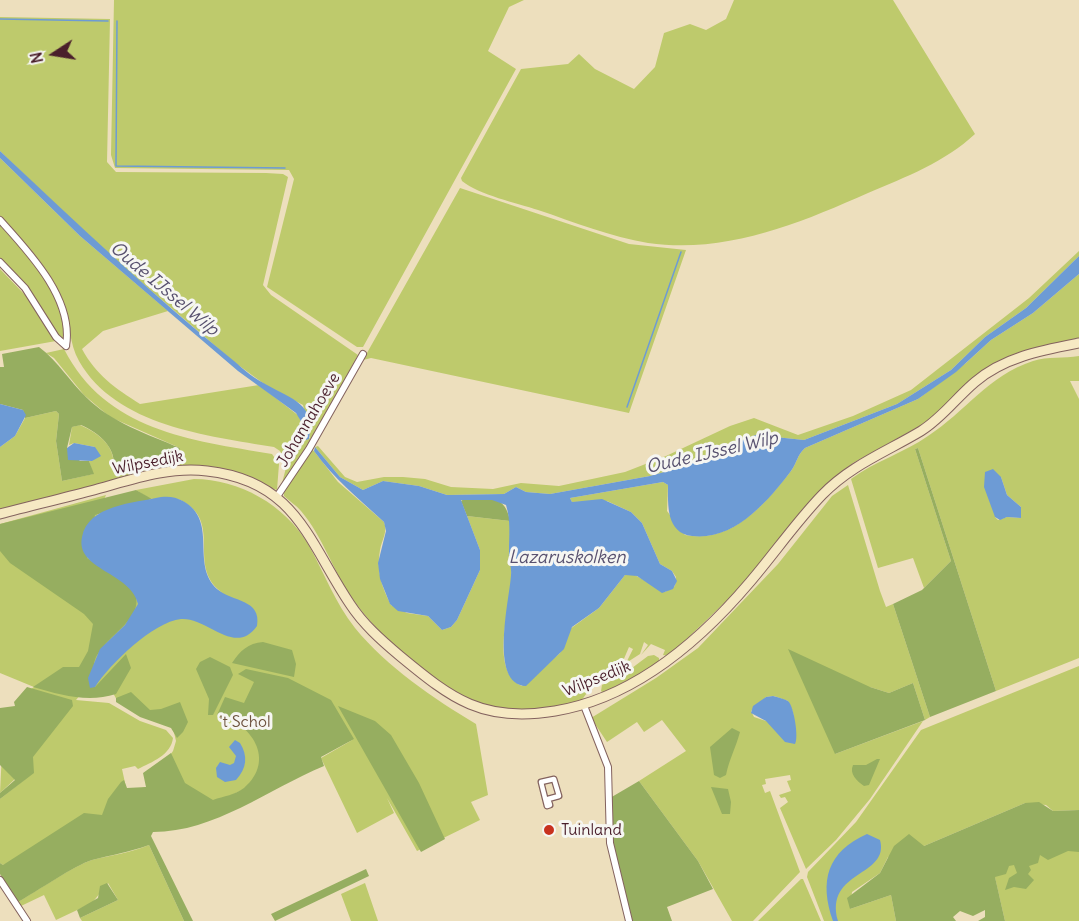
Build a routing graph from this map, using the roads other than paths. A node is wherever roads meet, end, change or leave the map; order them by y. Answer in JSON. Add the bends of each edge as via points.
{"nodes":[{"id":1,"x":0,"y":220,"type":"edge"},
{"id":2,"x":0,"y":262,"type":"edge"},
{"id":3,"x":1079,"y":343,"type":"edge"},
{"id":4,"x":363,"y":354,"type":"dead end"},
{"id":5,"x":276,"y":498,"type":"junction"},
{"id":6,"x":0,"y":514,"type":"edge"},
{"id":7,"x":583,"y":703,"type":"junction"},
{"id":8,"x":548,"y":799,"type":"joint"},
{"id":9,"x":0,"y":880,"type":"edge"},
{"id":10,"x":6,"y":890,"type":"junction"},
{"id":11,"x":0,"y":895,"type":"edge"},
{"id":12,"x":27,"y":921,"type":"edge"},
{"id":13,"x":629,"y":921,"type":"edge"}],
"edges":[{"from":1,"to":2,"type":"street","via":[[53,288],[66,329],[66,346],[25,288]]},
{"from":3,"to":7,"type":"main road","name":"Wilpsedijk","via":[[1035,352],[991,371],[931,424],[847,473],[818,499],[742,591],[699,635],[639,679]]},
{"from":4,"to":5,"type":"street","name":"Johannahoeve"},
{"from":5,"to":6,"type":"main road","name":"Wilpsedijk","via":[[234,477],[177,471]]},
{"from":5,"to":7,"type":"main road","name":"Wilpsedijk","via":[[310,533],[362,620],[450,695],[480,708],[516,713],[555,711]]},
{"from":7,"to":13,"type":"street","via":[[608,767],[610,843]]},
{"from":8,"to":8,"type":"street","via":[[547,806],[541,782],[554,779],[559,796]]},
{"from":9,"to":10,"type":"street"},
{"from":10,"to":11,"type":"street"},
{"from":10,"to":12,"type":"street"}]}
